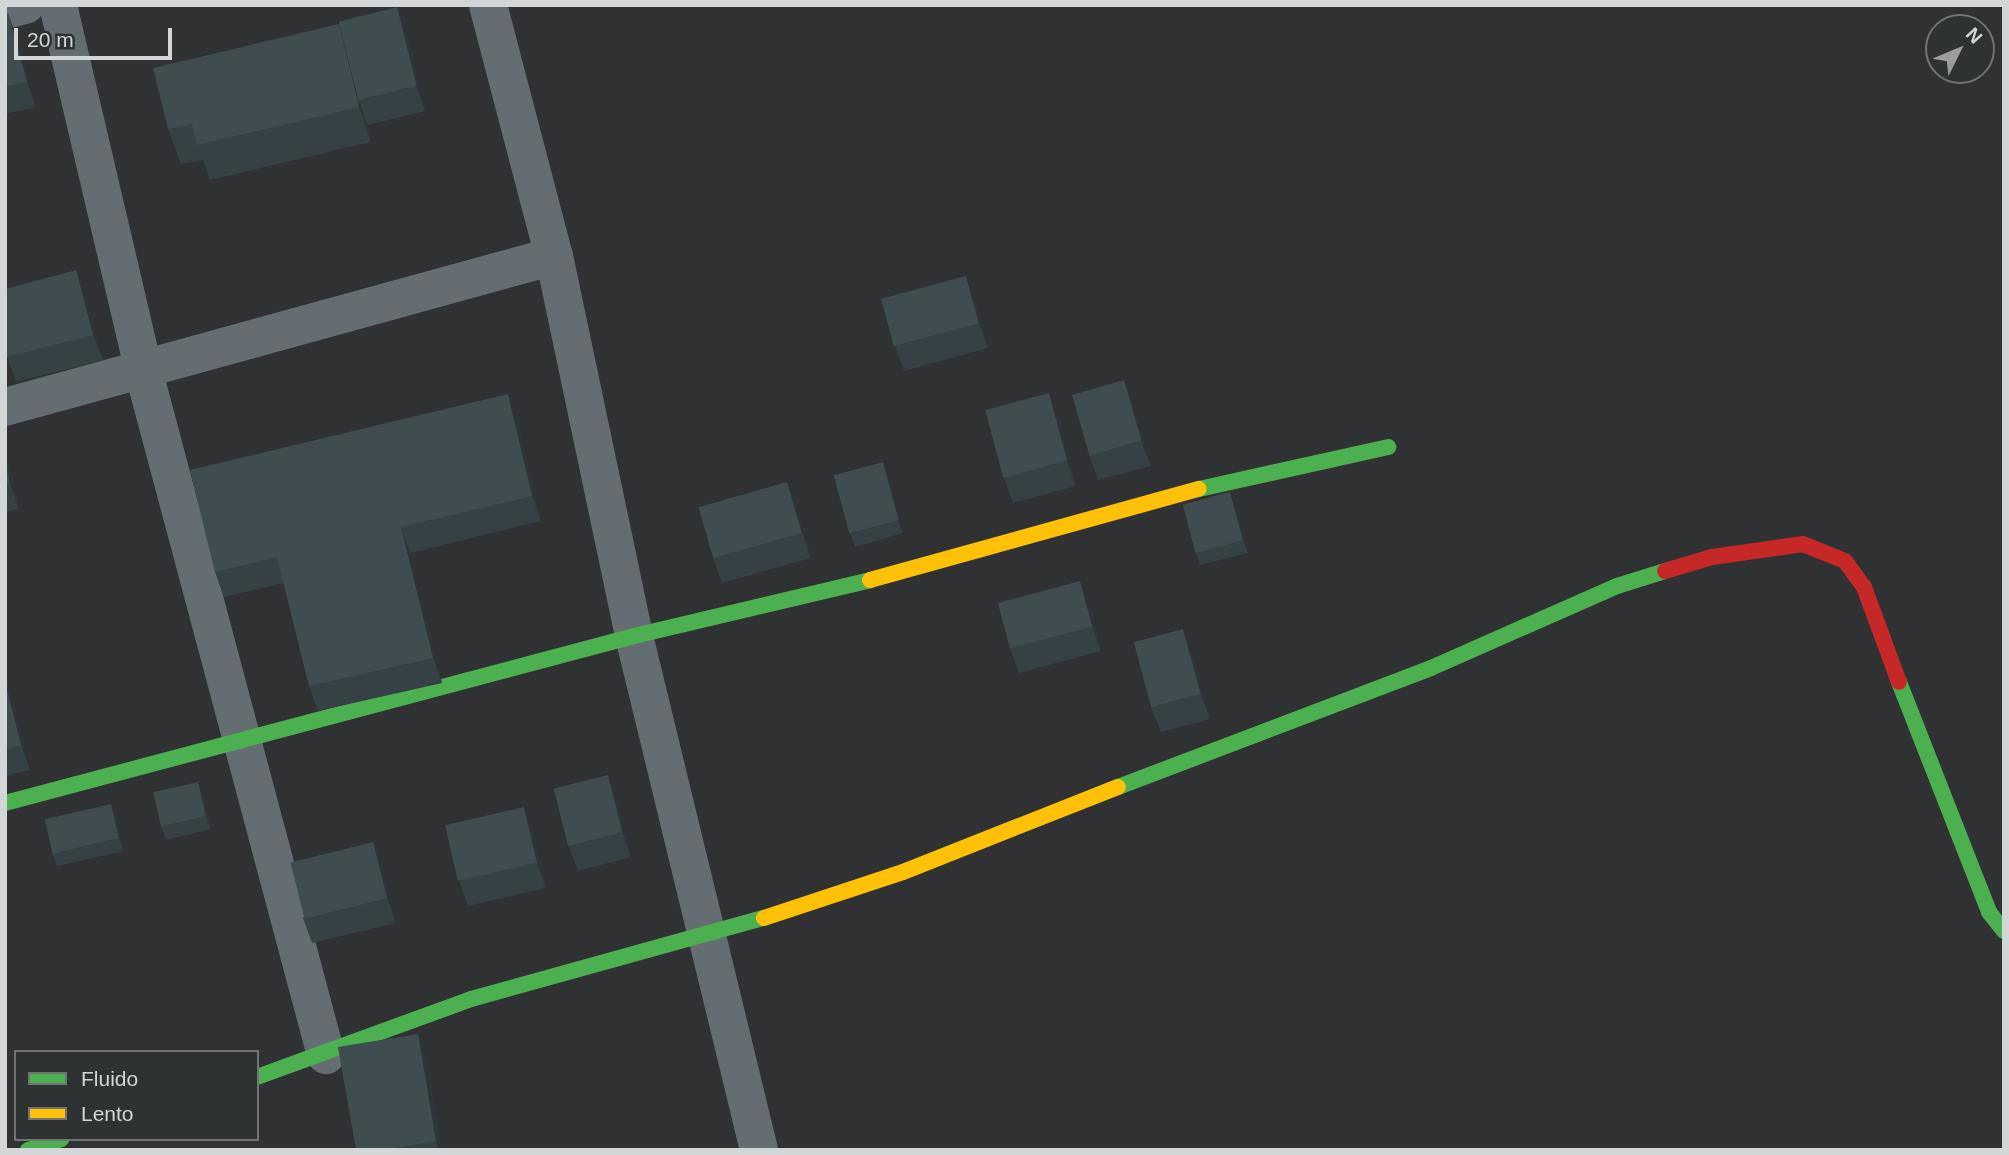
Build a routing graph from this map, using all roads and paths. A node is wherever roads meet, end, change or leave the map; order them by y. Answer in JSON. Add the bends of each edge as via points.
{"nodes":[{"id":1,"x":25,"y":5,"type":"edge"},
{"id":2,"x":58,"y":5,"type":"edge"},
{"id":3,"x":488,"y":5,"type":"edge"},
{"id":4,"x":5,"y":10,"type":"edge"},
{"id":5,"x":554,"y":256,"type":"junction"},
{"id":6,"x":144,"y":373,"type":"junction"},
{"id":7,"x":5,"y":407,"type":"edge"},
{"id":8,"x":1388,"y":447,"type":"dead end"},
{"id":9,"x":634,"y":636,"type":"junction"},
{"id":10,"x":239,"y":739,"type":"junction"},
{"id":11,"x":5,"y":803,"type":"edge"},
{"id":12,"x":2004,"y":931,"type":"edge"},
{"id":13,"x":705,"y":938,"type":"junction"},
{"id":14,"x":326,"y":1055,"type":"junction"},
{"id":15,"x":259,"y":1076,"type":"edge"},
{"id":16,"x":55,"y":1141,"type":"edge"},
{"id":17,"x":28,"y":1150,"type":"edge"},
{"id":18,"x":759,"y":1150,"type":"edge"}],
"edges":[{"from":1,"to":4,"type":"street"},
{"from":2,"to":6,"type":"street"},
{"from":3,"to":5,"type":"street"},
{"from":5,"to":6,"type":"street"},
{"from":5,"to":9,"type":"street"},
{"from":6,"to":7,"type":"street"},
{"from":6,"to":10,"type":"street"},
{"from":8,"to":9,"type":"street","via":[[1249,474],[856,584]]},
{"from":9,"to":10,"type":"street"},
{"from":9,"to":13,"type":"street"},
{"from":10,"to":11,"type":"street"},
{"from":10,"to":14,"type":"street"},
{"from":12,"to":13,"type":"street","via":[[1989,912],[1953,825],[1864,587],[1845,561],[1803,544],[1712,557],[1618,586],[1431,668],[1343,698],[1054,814],[903,872]]},
{"from":13,"to":14,"type":"street","via":[[471,999]]},
{"from":13,"to":18,"type":"street"},
{"from":14,"to":15,"type":"street"},
{"from":16,"to":17,"type":"street"}]}
